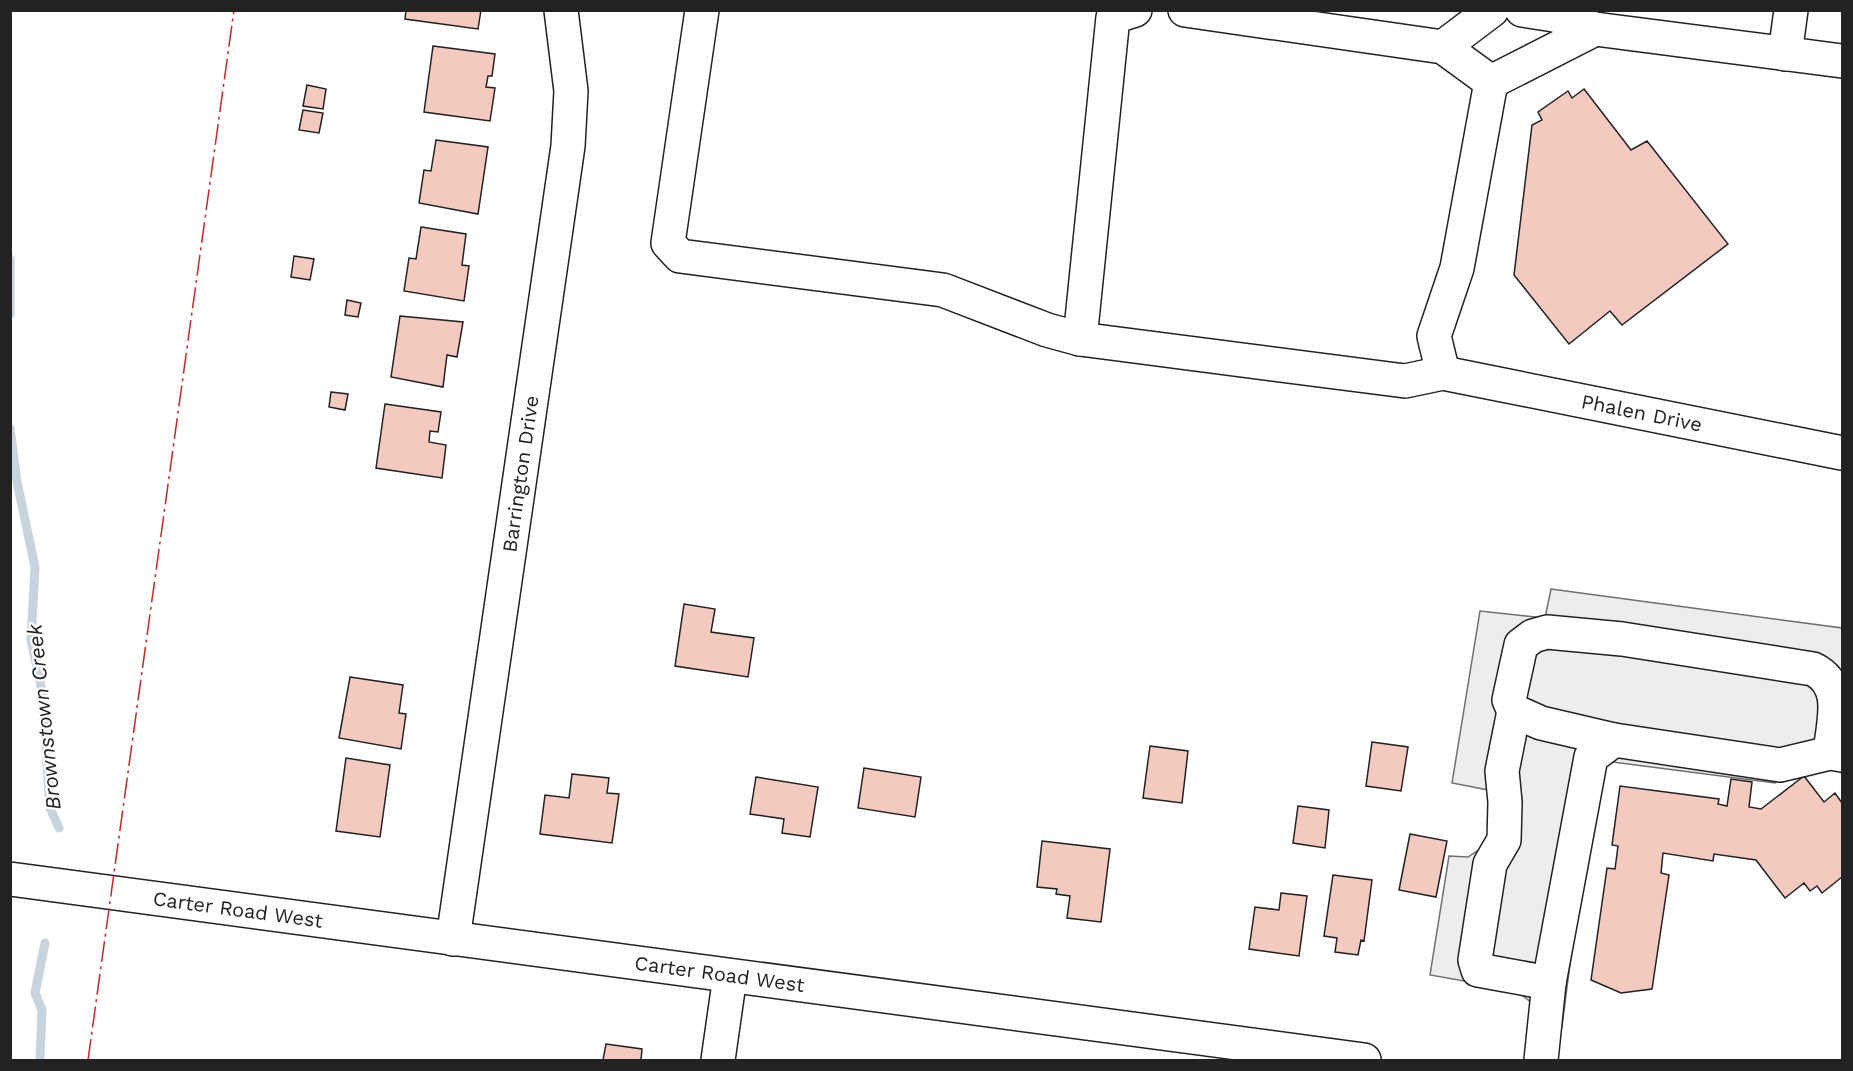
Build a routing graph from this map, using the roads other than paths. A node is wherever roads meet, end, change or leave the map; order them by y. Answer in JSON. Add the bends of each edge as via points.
{"nodes":[{"id":1,"x":561,"y":10,"type":"edge"},
{"id":2,"x":702,"y":10,"type":"edge"},
{"id":3,"x":1185,"y":10,"type":"edge"},
{"id":4,"x":1492,"y":10,"type":"edge"},
{"id":5,"x":1522,"y":10,"type":"edge"},
{"id":6,"x":1791,"y":10,"type":"edge"},
{"id":7,"x":1117,"y":13,"type":"edge"},
{"id":8,"x":1595,"y":29,"type":"junction"},
{"id":9,"x":1443,"y":47,"type":"junction"},
{"id":10,"x":1785,"y":54,"type":"junction"},
{"id":11,"x":1842,"y":61,"type":"edge"},
{"id":12,"x":1491,"y":82,"type":"junction"},
{"id":13,"x":1080,"y":339,"type":"junction"},
{"id":14,"x":1443,"y":374,"type":"junction"},
{"id":15,"x":1842,"y":453,"type":"edge"},
{"id":16,"x":1514,"y":711,"type":"junction"},
{"id":17,"x":1614,"y":740,"type":"junction"},
{"id":18,"x":1836,"y":754,"type":"edge"},
{"id":19,"x":10,"y":879,"type":"edge"},
{"id":20,"x":453,"y":939,"type":"junction"},
{"id":21,"x":730,"y":976,"type":"junction"},
{"id":22,"x":1549,"y":983,"type":"junction"},
{"id":23,"x":718,"y":1060,"type":"edge"},
{"id":24,"x":1364,"y":1060,"type":"edge"},
{"id":25,"x":1541,"y":1060,"type":"edge"}],
"edges":[{"from":1,"to":20,"type":"street","name":"Barrington Drive","via":[[571,91],[568,146]]},
{"from":2,"to":13,"type":"street","via":[[668,243],[680,256],[943,290]]},
{"from":3,"to":9,"type":"street"},
{"from":4,"to":9,"type":"street"},
{"from":5,"to":8,"type":"street","via":[[1554,15]]},
{"from":6,"to":10,"type":"street"},
{"from":7,"to":13,"type":"street"},
{"from":8,"to":10,"type":"street"},
{"from":8,"to":12,"type":"street"},
{"from":9,"to":12,"type":"street"},
{"from":10,"to":11,"type":"street"},
{"from":12,"to":14,"type":"street","via":[[1457,268],[1434,336]]},
{"from":13,"to":14,"type":"street","via":[[1405,381]]},
{"from":14,"to":15,"type":"street","name":"Phalen Drive"},
{"from":16,"to":17,"type":"street","via":[[1542,723]]},
{"from":16,"to":18,"type":"street","via":[[1509,700],[1518,656],[1521,645],[1533,636],[1547,632],[1622,639],[1813,669],[1825,675],[1835,699]]},
{"from":16,"to":22,"type":"street","via":[[1502,771],[1504,840],[1490,864],[1475,960],[1479,970]]},
{"from":17,"to":18,"type":"street","via":[[1780,765]]},
{"from":17,"to":22,"type":"street","via":[[1592,757]]},
{"from":19,"to":20,"type":"street","name":"Carter Road West"},
{"from":20,"to":21,"type":"street","name":"Carter Road West"},
{"from":21,"to":23,"type":"street"},
{"from":21,"to":24,"type":"street","name":"Carter Road West"},
{"from":22,"to":25,"type":"street"}]}
